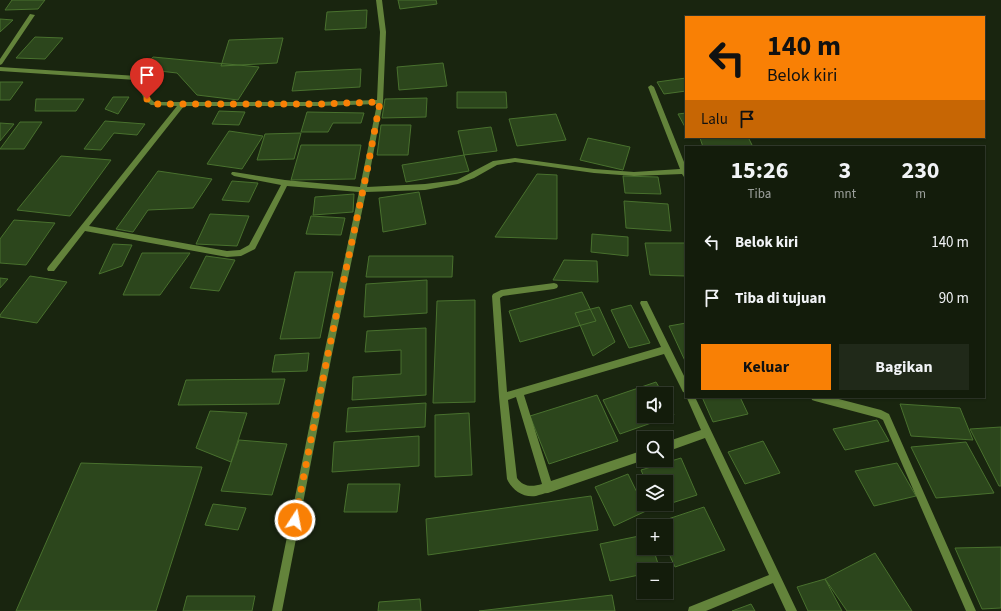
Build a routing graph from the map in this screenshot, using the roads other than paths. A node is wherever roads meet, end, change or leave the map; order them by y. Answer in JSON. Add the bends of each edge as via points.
{"nodes":[{"id":1,"x":379,"y":0,"type":"edge"},
{"id":2,"x":32,"y":14,"type":"dead end"},
{"id":3,"x":0,"y":63,"type":"edge"},
{"id":4,"x":0,"y":69,"type":"edge"},
{"id":5,"x":651,"y":87,"type":"dead end"},
{"id":6,"x":380,"y":102,"type":"junction"},
{"id":7,"x":182,"y":104,"type":"junction"},
{"id":8,"x":685,"y":173,"type":"edge"},
{"id":9,"x":234,"y":174,"type":"dead end"},
{"id":10,"x":285,"y":183,"type":"junction"},
{"id":11,"x":363,"y":190,"type":"junction"},
{"id":12,"x":83,"y":228,"type":"junction"},
{"id":13,"x":51,"y":269,"type":"dead end"},
{"id":14,"x":554,"y":286,"type":"dead end"},
{"id":15,"x":644,"y":303,"type":"dead end"},
{"id":16,"x":667,"y":349,"type":"junction"},
{"id":17,"x":685,"y":386,"type":"edge"},
{"id":18,"x":519,"y":393,"type":"junction"},
{"id":19,"x":503,"y":397,"type":"junction"},
{"id":20,"x":690,"y":398,"type":"edge"},
{"id":21,"x":819,"y":398,"type":"edge"},
{"id":22,"x":707,"y":433,"type":"junction"},
{"id":23,"x":673,"y":445,"type":"edge"},
{"id":24,"x":637,"y":457,"type":"edge"},
{"id":25,"x":548,"y":488,"type":"junction"},
{"id":26,"x":776,"y":577,"type":"junction"},
{"id":27,"x":277,"y":611,"type":"edge"},
{"id":28,"x":693,"y":611,"type":"edge"},
{"id":29,"x":792,"y":611,"type":"edge"},
{"id":30,"x":971,"y":611,"type":"edge"}],
"edges":[{"from":1,"to":6,"type":"street","via":[[383,32]]},
{"from":2,"to":3,"type":"street"},
{"from":4,"to":7,"type":"street","via":[[133,77],[139,79],[150,102]]},
{"from":5,"to":8,"type":"street"},
{"from":6,"to":7,"type":"street"},
{"from":6,"to":11,"type":"street"},
{"from":7,"to":12,"type":"street"},
{"from":8,"to":11,"type":"street","via":[[616,173],[515,160],[495,163],[472,176],[444,185]]},
{"from":9,"to":10,"type":"street"},
{"from":10,"to":11,"type":"street"},
{"from":10,"to":12,"type":"street","via":[[252,247],[241,253],[227,254]]},
{"from":11,"to":27,"type":"street"},
{"from":12,"to":13,"type":"street"},
{"from":14,"to":19,"type":"street","via":[[497,295]]},
{"from":15,"to":16,"type":"street"},
{"from":16,"to":17,"type":"street"},
{"from":16,"to":18,"type":"street"},
{"from":18,"to":19,"type":"street"},
{"from":18,"to":25,"type":"street"},
{"from":19,"to":25,"type":"street","via":[[514,482],[526,490]]},
{"from":20,"to":22,"type":"street"},
{"from":21,"to":30,"type":"street","via":[[886,417]]},
{"from":22,"to":23,"type":"street"},
{"from":22,"to":26,"type":"street"},
{"from":24,"to":25,"type":"street"},
{"from":26,"to":28,"type":"street"},
{"from":26,"to":29,"type":"street"}]}
